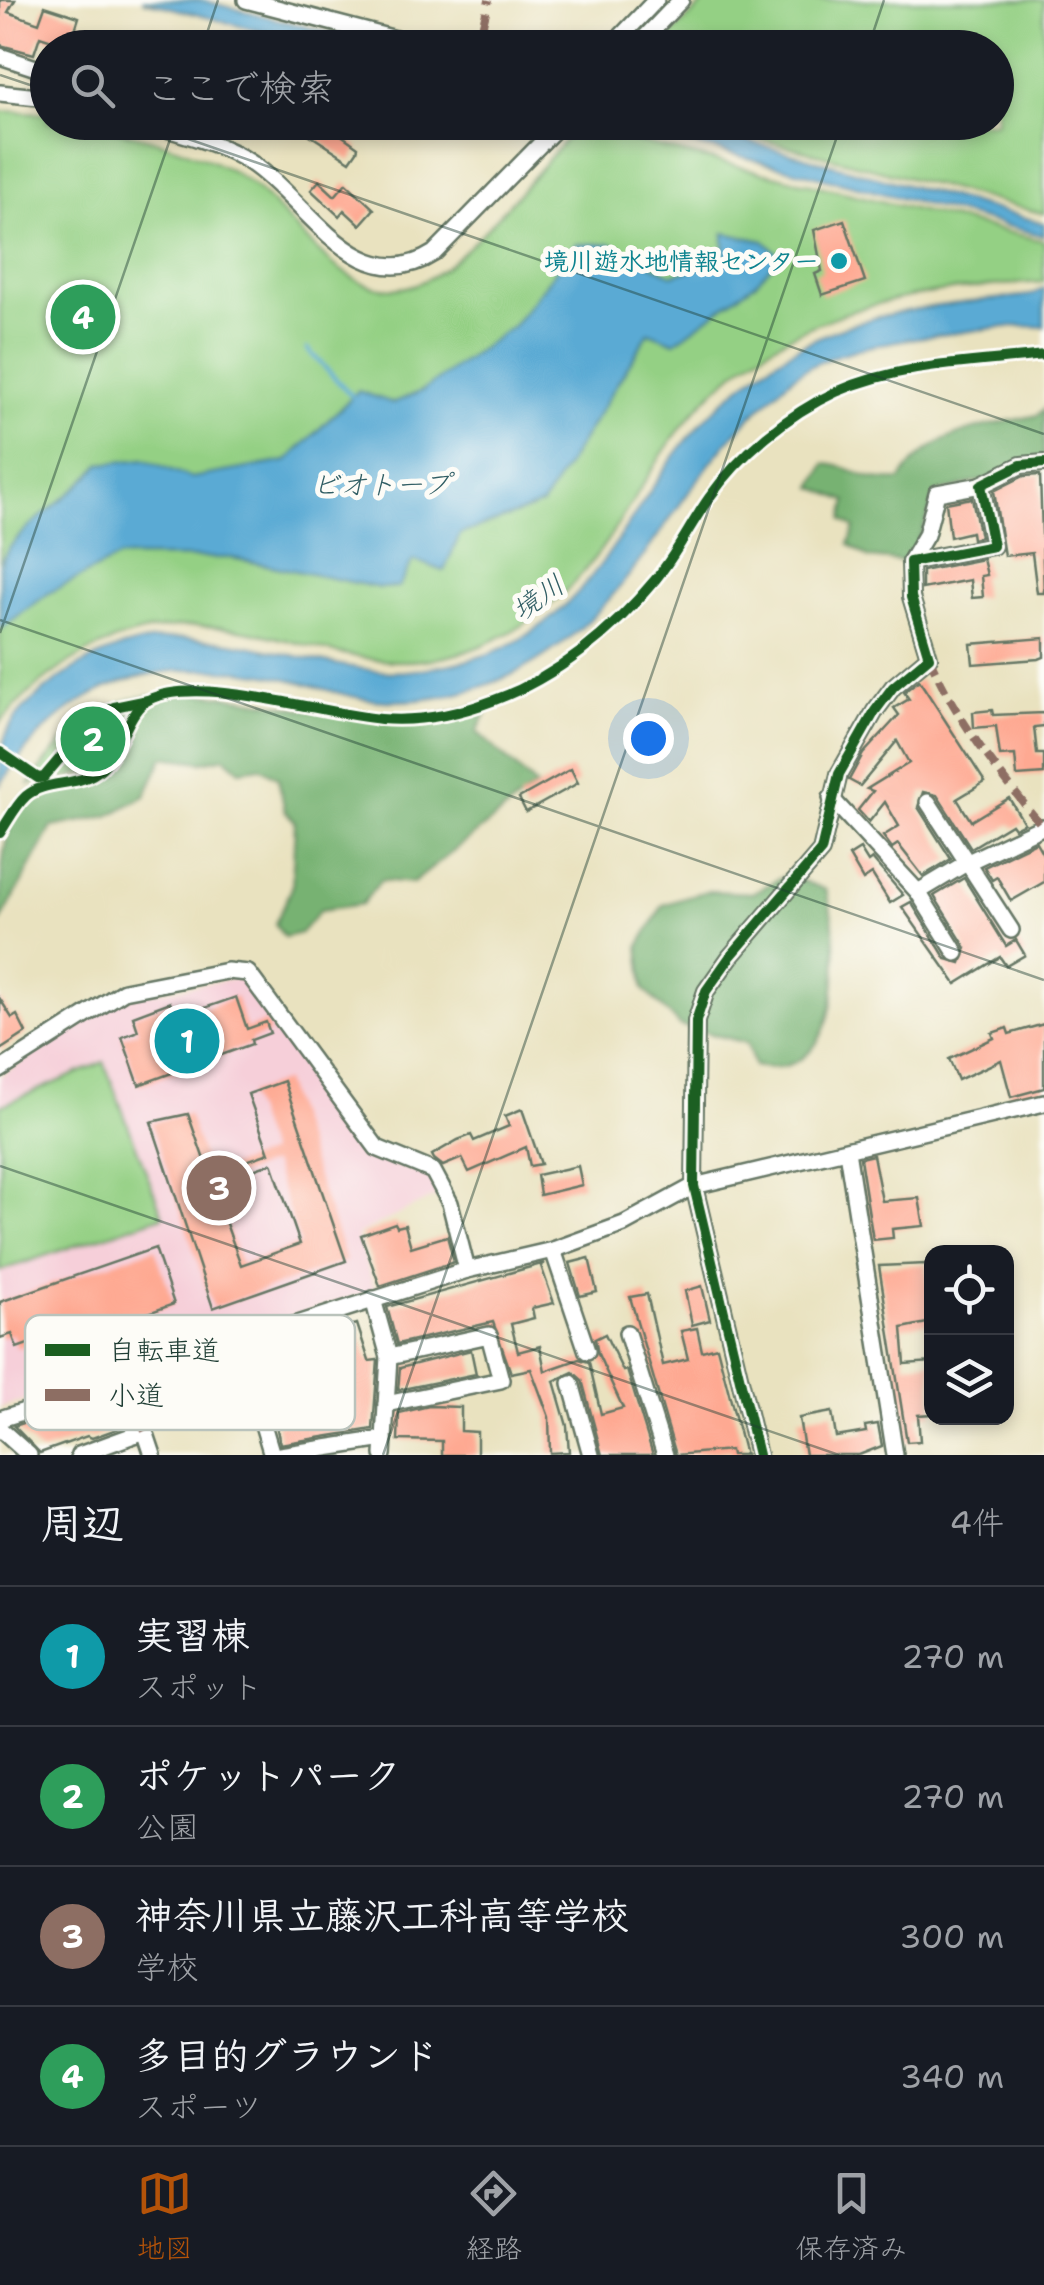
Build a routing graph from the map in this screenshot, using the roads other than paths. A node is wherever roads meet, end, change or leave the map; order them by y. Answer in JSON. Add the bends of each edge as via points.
{"nodes":[{"id":1,"x":246,"y":0,"type":"edge"},
{"id":2,"x":656,"y":0,"type":"edge"},
{"id":3,"x":681,"y":0,"type":"edge"},
{"id":4,"x":361,"y":30,"type":"edge"},
{"id":5,"x":627,"y":30,"type":"edge"},
{"id":6,"x":652,"y":30,"type":"edge"},
{"id":7,"x":0,"y":56,"type":"edge"},
{"id":8,"x":30,"y":66,"type":"edge"},
{"id":9,"x":0,"y":93,"type":"edge"},
{"id":10,"x":30,"y":96,"type":"edge"},
{"id":11,"x":205,"y":140,"type":"edge"},
{"id":12,"x":544,"y":140,"type":"edge"},
{"id":13,"x":1044,"y":463,"type":"edge"},
{"id":14,"x":981,"y":485,"type":"junction"},
{"id":15,"x":910,"y":562,"type":"junction"},
{"id":16,"x":832,"y":798,"type":"junction"},
{"id":17,"x":928,"y":802,"type":"dead end"},
{"id":18,"x":1042,"y":827,"type":"edge"},
{"id":19,"x":968,"y":862,"type":"junction"},
{"id":20,"x":918,"y":892,"type":"junction"},
{"id":21,"x":1011,"y":930,"type":"dead end"},
{"id":22,"x":956,"y":952,"type":"dead end"},
{"id":23,"x":0,"y":1070,"type":"edge"},
{"id":24,"x":1044,"y":1103,"type":"edge"},
{"id":25,"x":847,"y":1152,"type":"junction"},
{"id":26,"x":694,"y":1186,"type":"junction"},
{"id":27,"x":553,"y":1250,"type":"junction"},
{"id":28,"x":467,"y":1270,"type":"junction"},
{"id":29,"x":373,"y":1299,"type":"junction"},
{"id":30,"x":323,"y":1315,"type":"edge"},
{"id":31,"x":627,"y":1333,"type":"dead end"},
{"id":32,"x":588,"y":1351,"type":"dead end"},
{"id":33,"x":389,"y":1357,"type":"junction"},
{"id":34,"x":571,"y":1383,"type":"dead end"},
{"id":35,"x":386,"y":1404,"type":"junction"},
{"id":36,"x":25,"y":1411,"type":"edge"},
{"id":37,"x":0,"y":1419,"type":"edge"},
{"id":38,"x":0,"y":1429,"type":"edge"},
{"id":39,"x":265,"y":1430,"type":"edge"},
{"id":40,"x":383,"y":1447,"type":"edge"},
{"id":41,"x":29,"y":1455,"type":"edge"},
{"id":42,"x":79,"y":1455,"type":"edge"},
{"id":43,"x":153,"y":1455,"type":"edge"},
{"id":44,"x":272,"y":1455,"type":"edge"},
{"id":45,"x":280,"y":1455,"type":"edge"},
{"id":46,"x":591,"y":1455,"type":"edge"},
{"id":47,"x":665,"y":1455,"type":"edge"},
{"id":48,"x":758,"y":1455,"type":"edge"},
{"id":49,"x":895,"y":1455,"type":"edge"}],
"edges":[{"from":1,"to":4,"type":"street"},
{"from":2,"to":5,"type":"street"},
{"from":3,"to":6,"type":"street"},
{"from":7,"to":8,"type":"street"},
{"from":9,"to":10,"type":"street"},
{"from":11,"to":12,"type":"street","via":[[250,162],[351,254],[388,268],[434,253]]},
{"from":13,"to":14,"type":"street","via":[[1021,465]]},
{"from":14,"to":15,"type":"street","via":[[937,494]]},
{"from":14,"to":15,"type":"street","via":[[993,546]]},
{"from":15,"to":16,"type":"street","via":[[910,597],[929,657],[874,711]]},
{"from":16,"to":20,"type":"street"},
{"from":16,"to":26,"type":"street","via":[[821,851],[706,990],[696,1022]]},
{"from":17,"to":19,"type":"street"},
{"from":18,"to":19,"type":"street"},
{"from":19,"to":20,"type":"street"},
{"from":19,"to":21,"type":"street"},
{"from":20,"to":22,"type":"street"},
{"from":23,"to":28,"type":"street","via":[[124,992],[227,971],[248,973],[377,1148],[432,1172],[450,1203]]},
{"from":24,"to":25,"type":"street"},
{"from":25,"to":26,"type":"street"},
{"from":25,"to":49,"type":"street"},
{"from":26,"to":27,"type":"street","via":[[624,1224]]},
{"from":26,"to":48,"type":"street"},
{"from":27,"to":28,"type":"street"},
{"from":27,"to":32,"type":"street"},
{"from":28,"to":29,"type":"street"},
{"from":29,"to":30,"type":"street"},
{"from":29,"to":33,"type":"street"},
{"from":31,"to":47,"type":"street"},
{"from":33,"to":35,"type":"street"},
{"from":33,"to":35,"type":"street","via":[[489,1335],[501,1380]]},
{"from":34,"to":46,"type":"street"},
{"from":35,"to":40,"type":"street"},
{"from":36,"to":37,"type":"street"},
{"from":38,"to":41,"type":"street"},
{"from":39,"to":44,"type":"street"},
{"from":40,"to":45,"type":"street"},
{"from":42,"to":43,"type":"street","via":[[146,1430]]}]}
